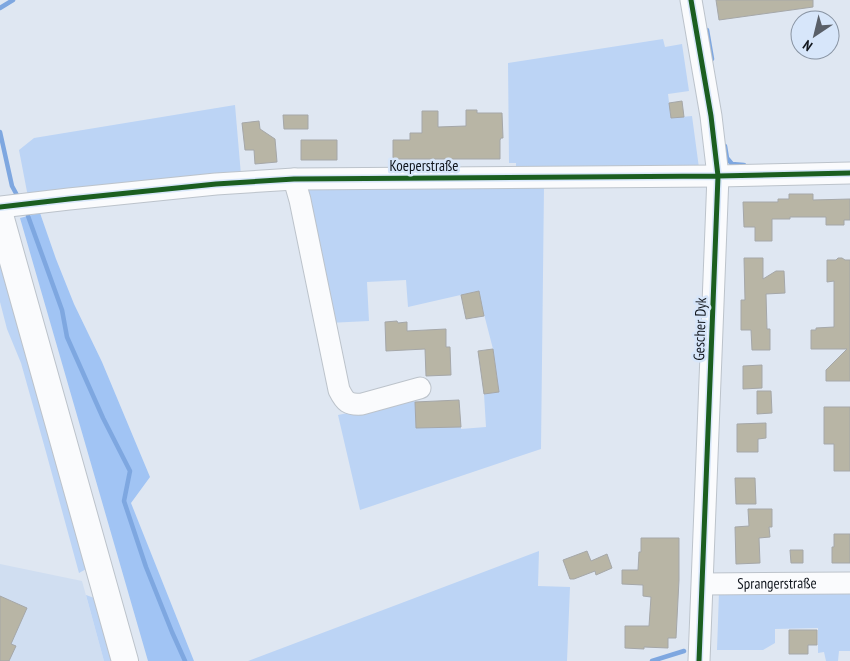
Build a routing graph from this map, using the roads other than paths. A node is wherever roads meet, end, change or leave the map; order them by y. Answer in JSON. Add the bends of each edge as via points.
{"nodes":[{"id":1,"x":691,"y":0,"type":"edge"},
{"id":2,"x":850,"y":173,"type":"edge"},
{"id":3,"x":718,"y":176,"type":"junction"},
{"id":4,"x":294,"y":179,"type":"junction"},
{"id":5,"x":0,"y":207,"type":"edge"},
{"id":6,"x":0,"y":215,"type":"edge"},
{"id":7,"x":420,"y":388,"type":"dead end"},
{"id":8,"x":850,"y":583,"type":"edge"},
{"id":9,"x":703,"y":584,"type":"junction"},
{"id":10,"x":125,"y":661,"type":"edge"},
{"id":11,"x":699,"y":661,"type":"edge"}],
"edges":[{"from":1,"to":3,"type":"street","name":"Gescher Dyk","via":[[712,116]]},
{"from":2,"to":3,"type":"street","name":"Koeperstraße"},
{"from":3,"to":4,"type":"street","name":"Koeperstraße"},
{"from":3,"to":9,"type":"street","name":"Gescher Dyk"},
{"from":4,"to":5,"type":"street","name":"Koeperstraße"},
{"from":4,"to":7,"type":"street","via":[[343,399],[354,405],[362,404]]},
{"from":6,"to":10,"type":"main road"},
{"from":8,"to":9,"type":"street","name":"Sprangerstraße"},
{"from":9,"to":11,"type":"street","name":"Gescher Dyk"}]}
